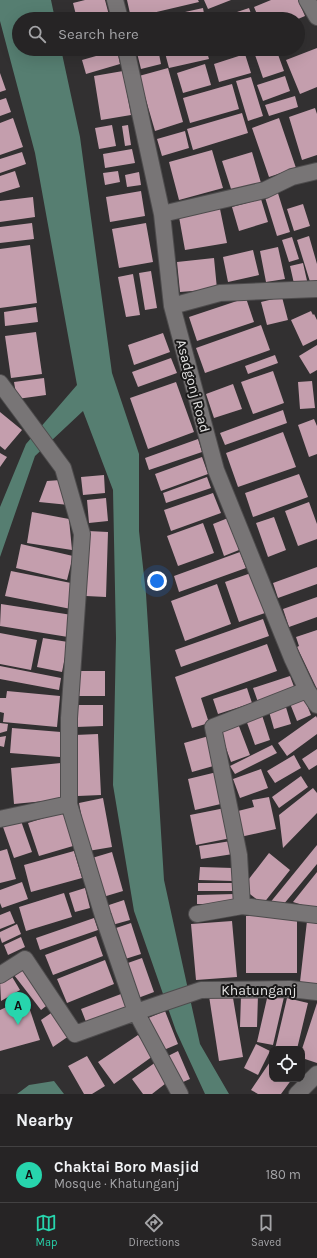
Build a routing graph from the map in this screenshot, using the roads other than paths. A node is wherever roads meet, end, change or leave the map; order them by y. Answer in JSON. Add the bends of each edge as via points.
{"nodes":[{"id":1,"x":116,"y":0,"type":"edge"},
{"id":2,"x":307,"y":0,"type":"edge"},
{"id":3,"x":119,"y":12,"type":"edge"},
{"id":4,"x":317,"y":17,"type":"edge"},
{"id":5,"x":128,"y":56,"type":"edge"},
{"id":6,"x":317,"y":171,"type":"edge"},
{"id":7,"x":162,"y":214,"type":"junction"},
{"id":8,"x":317,"y":289,"type":"edge"},
{"id":9,"x":172,"y":306,"type":"junction"},
{"id":10,"x":0,"y":383,"type":"edge"},
{"id":11,"x":307,"y":690,"type":"junction"},
{"id":12,"x":317,"y":705,"type":"edge"},
{"id":13,"x":69,"y":804,"type":"junction"},
{"id":14,"x":0,"y":819,"type":"edge"},
{"id":15,"x":242,"y":906,"type":"junction"},
{"id":16,"x":197,"y":914,"type":"dead end"},
{"id":17,"x":317,"y":915,"type":"edge"},
{"id":18,"x":0,"y":975,"type":"edge"},
{"id":19,"x":317,"y":992,"type":"edge"},
{"id":20,"x":143,"y":1010,"type":"junction"},
{"id":21,"x":317,"y":1074,"type":"edge"},
{"id":22,"x":180,"y":1094,"type":"edge"},
{"id":23,"x":297,"y":1094,"type":"edge"}],
"edges":[{"from":1,"to":3,"type":"street"},
{"from":2,"to":4,"type":"street"},
{"from":5,"to":7,"type":"street","name":"Asadgonj Road"},
{"from":6,"to":7,"type":"street","via":[[292,177],[265,190]]},
{"from":7,"to":9,"type":"street","name":"Asadgonj Road"},
{"from":8,"to":9,"type":"street","via":[[220,293]]},
{"from":9,"to":11,"type":"street","name":"Asadgonj Road","via":[[216,470]]},
{"from":10,"to":13,"type":"street","via":[[63,468],[82,534],[69,718]]},
{"from":11,"to":12,"type":"street","name":"Asadgonj Road"},
{"from":11,"to":15,"type":"street","via":[[213,727],[239,855]]},
{"from":13,"to":14,"type":"street"},
{"from":13,"to":20,"type":"street","via":[[103,916]]},
{"from":15,"to":16,"type":"street"},
{"from":15,"to":17,"type":"street"},
{"from":18,"to":20,"type":"street","name":"Khatunganj","via":[[25,959],[75,1034]]},
{"from":19,"to":20,"type":"street","name":"Khatunganj","via":[[290,989],[201,990]]},
{"from":20,"to":22,"type":"street"},
{"from":21,"to":23,"type":"street"}]}
